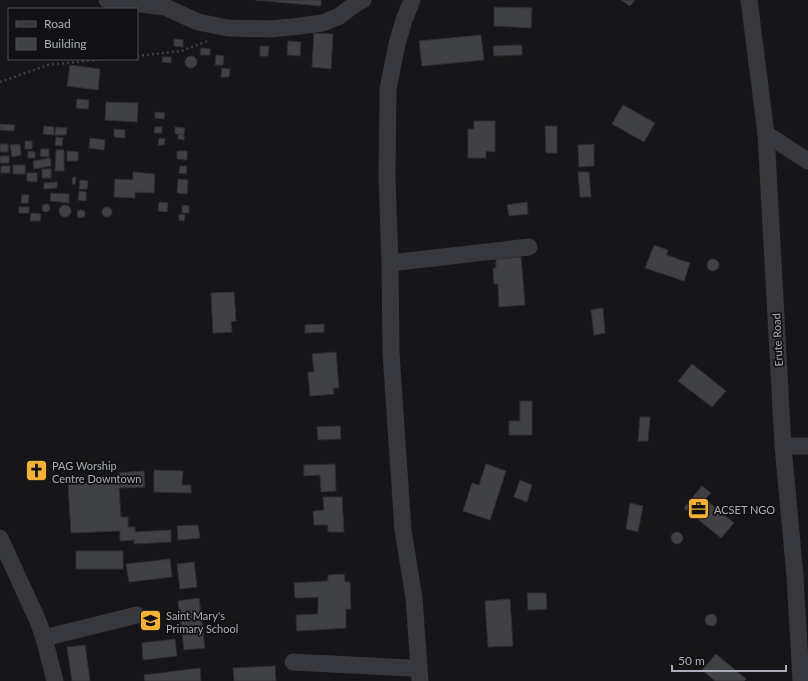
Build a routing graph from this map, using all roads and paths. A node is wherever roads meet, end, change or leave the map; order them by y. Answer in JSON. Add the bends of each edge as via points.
{"nodes":[{"id":1,"x":107,"y":0,"type":"edge"},
{"id":2,"x":362,"y":0,"type":"edge"},
{"id":3,"x":412,"y":0,"type":"edge"},
{"id":4,"x":749,"y":0,"type":"edge"},
{"id":5,"x":228,"y":28,"type":"junction"},
{"id":6,"x":138,"y":56,"type":"edge"},
{"id":7,"x":95,"y":60,"type":"edge"},
{"id":8,"x":0,"y":82,"type":"edge"},
{"id":9,"x":766,"y":134,"type":"junction"},
{"id":10,"x":808,"y":161,"type":"edge"},
{"id":11,"x":529,"y":247,"type":"dead end"},
{"id":12,"x":390,"y":263,"type":"junction"},
{"id":13,"x":782,"y":446,"type":"junction"},
{"id":14,"x":808,"y":446,"type":"edge"},
{"id":15,"x":0,"y":538,"type":"edge"},
{"id":16,"x":801,"y":575,"type":"edge"},
{"id":17,"x":138,"y":615,"type":"dead end"},
{"id":18,"x":44,"y":638,"type":"junction"},
{"id":19,"x":293,"y":662,"type":"dead end"},
{"id":20,"x":420,"y":674,"type":"edge"},
{"id":21,"x":55,"y":681,"type":"edge"},
{"id":22,"x":801,"y":681,"type":"edge"}],
"edges":[{"from":1,"to":5,"type":"street","via":[[165,7],[198,22]]},
{"from":2,"to":5,"type":"street","via":[[338,17],[322,23],[271,29]]},
{"from":3,"to":12,"type":"street","via":[[397,44],[388,89]]},
{"from":4,"to":9,"type":"street","name":"Erute Road"},
{"from":5,"to":6,"type":"path","via":[[209,40],[181,51]]},
{"from":7,"to":8,"type":"path","via":[[48,65]]},
{"from":9,"to":10,"type":"street"},
{"from":9,"to":13,"type":"street","name":"Erute Road"},
{"from":11,"to":12,"type":"street"},
{"from":12,"to":20,"type":"street","via":[[391,353],[403,530],[414,598]]},
{"from":13,"to":14,"type":"street"},
{"from":13,"to":16,"type":"street","name":"Erute Road"},
{"from":15,"to":18,"type":"street"},
{"from":16,"to":22,"type":"street","name":"Erute Road"},
{"from":17,"to":18,"type":"street"},
{"from":18,"to":21,"type":"street"},
{"from":19,"to":20,"type":"street","via":[[409,668]]}]}
